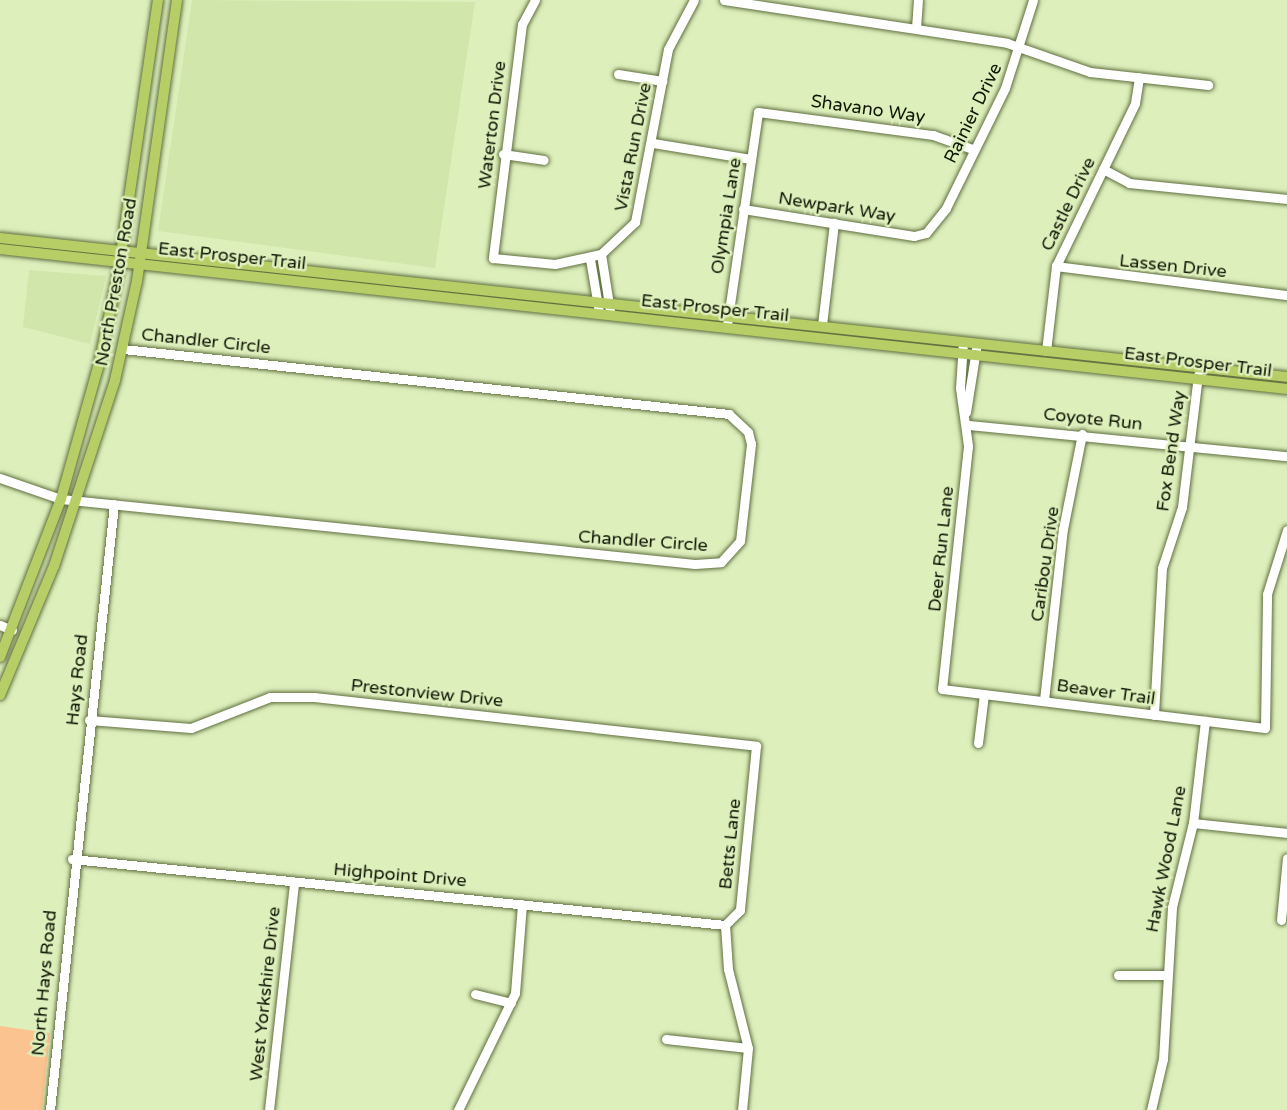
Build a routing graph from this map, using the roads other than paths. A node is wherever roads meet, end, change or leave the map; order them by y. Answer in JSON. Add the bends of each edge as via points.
{"nodes":[{"id":1,"x":158,"y":0,"type":"edge"},
{"id":2,"x":177,"y":0,"type":"edge"},
{"id":3,"x":535,"y":0,"type":"edge"},
{"id":4,"x":694,"y":0,"type":"edge"},
{"id":5,"x":724,"y":0,"type":"edge"},
{"id":6,"x":918,"y":0,"type":"edge"},
{"id":7,"x":1033,"y":0,"type":"edge"},
{"id":8,"x":916,"y":28,"type":"junction"},
{"id":9,"x":1021,"y":47,"type":"junction"},
{"id":10,"x":618,"y":74,"type":"dead end"},
{"id":11,"x":1139,"y":77,"type":"junction"},
{"id":12,"x":662,"y":81,"type":"junction"},
{"id":13,"x":1208,"y":85,"type":"dead end"},
{"id":14,"x":758,"y":112,"type":"joint"},
{"id":15,"x":653,"y":143,"type":"junction"},
{"id":16,"x":972,"y":149,"type":"junction"},
{"id":17,"x":503,"y":154,"type":"junction"},
{"id":18,"x":751,"y":159,"type":"junction"},
{"id":19,"x":544,"y":160,"type":"dead end"},
{"id":20,"x":1103,"y":169,"type":"junction"},
{"id":21,"x":1287,"y":199,"type":"edge"},
{"id":22,"x":743,"y":208,"type":"junction"},
{"id":23,"x":834,"y":223,"type":"junction"},
{"id":24,"x":926,"y":233,"type":"joint"},
{"id":25,"x":0,"y":238,"type":"edge"},
{"id":26,"x":121,"y":248,"type":"junction"},
{"id":27,"x":0,"y":249,"type":"edge"},
{"id":28,"x":140,"y":250,"type":"junction"},
{"id":29,"x":601,"y":254,"type":"junction"},
{"id":30,"x":493,"y":258,"type":"joint"},
{"id":31,"x":590,"y":259,"type":"junction"},
{"id":32,"x":120,"y":261,"type":"junction"},
{"id":33,"x":139,"y":262,"type":"junction"},
{"id":34,"x":1056,"y":266,"type":"junction"},
{"id":35,"x":316,"y":269,"type":"junction"},
{"id":36,"x":314,"y":282,"type":"junction"},
{"id":37,"x":1287,"y":295,"type":"edge"},
{"id":38,"x":604,"y":307,"type":"junction"},
{"id":39,"x":727,"y":320,"type":"junction"},
{"id":40,"x":822,"y":325,"type":"junction"},
{"id":41,"x":977,"y":343,"type":"junction"},
{"id":42,"x":962,"y":347,"type":"junction"},
{"id":43,"x":123,"y":349,"type":"junction"},
{"id":44,"x":1046,"y":351,"type":"junction"},
{"id":45,"x":975,"y":355,"type":"junction"},
{"id":46,"x":1199,"y":367,"type":"junction"},
{"id":47,"x":1287,"y":376,"type":"edge"},
{"id":48,"x":1197,"y":381,"type":"junction"},
{"id":49,"x":1287,"y":389,"type":"edge"},
{"id":50,"x":966,"y":412,"type":"junction"},
{"id":51,"x":968,"y":425,"type":"junction"},
{"id":52,"x":1082,"y":434,"type":"junction"},
{"id":53,"x":1190,"y":446,"type":"junction"},
{"id":54,"x":1287,"y":456,"type":"edge"},
{"id":55,"x":0,"y":478,"type":"edge"},
{"id":56,"x":61,"y":499,"type":"junction"},
{"id":57,"x":77,"y":500,"type":"junction"},
{"id":58,"x":114,"y":504,"type":"junction"},
{"id":59,"x":1287,"y":530,"type":"edge"},
{"id":60,"x":0,"y":626,"type":"edge"},
{"id":61,"x":12,"y":630,"type":"junction"},
{"id":62,"x":0,"y":657,"type":"edge"},
{"id":63,"x":942,"y":689,"type":"joint"},
{"id":64,"x":984,"y":694,"type":"junction"},
{"id":65,"x":0,"y":695,"type":"edge"},
{"id":66,"x":1044,"y":700,"type":"junction"},
{"id":67,"x":1154,"y":716,"type":"junction"},
{"id":68,"x":89,"y":720,"type":"junction"},
{"id":69,"x":1205,"y":721,"type":"junction"},
{"id":70,"x":978,"y":743,"type":"dead end"},
{"id":71,"x":756,"y":757,"type":"joint"},
{"id":72,"x":1193,"y":823,"type":"junction"},
{"id":73,"x":1287,"y":833,"type":"edge"},
{"id":74,"x":1287,"y":858,"type":"edge"},
{"id":75,"x":72,"y":859,"type":"junction"},
{"id":76,"x":294,"y":882,"type":"junction"},
{"id":77,"x":522,"y":904,"type":"junction"},
{"id":78,"x":1281,"y":920,"type":"dead end"},
{"id":79,"x":725,"y":925,"type":"junction"},
{"id":80,"x":1118,"y":975,"type":"dead end"},
{"id":81,"x":1167,"y":975,"type":"junction"},
{"id":82,"x":475,"y":994,"type":"dead end"},
{"id":83,"x":511,"y":1003,"type":"junction"},
{"id":84,"x":666,"y":1039,"type":"dead end"},
{"id":85,"x":748,"y":1048,"type":"junction"},
{"id":86,"x":50,"y":1110,"type":"edge"},
{"id":87,"x":269,"y":1110,"type":"edge"},
{"id":88,"x":458,"y":1110,"type":"edge"},
{"id":89,"x":742,"y":1110,"type":"edge"},
{"id":90,"x":1152,"y":1110,"type":"edge"}],
"edges":[{"from":1,"to":26,"type":"main road","name":"North Preston Road"},
{"from":2,"to":28,"type":"main road","name":"North Preston Road"},
{"from":3,"to":17,"type":"street","name":"Waterton Drive","via":[[522,24]]},
{"from":4,"to":12,"type":"street","name":"Vista Run Drive","via":[[668,49]]},
{"from":5,"to":8,"type":"street"},
{"from":6,"to":8,"type":"street"},
{"from":7,"to":9,"type":"street","name":"Rainier Drive"},
{"from":8,"to":9,"type":"street"},
{"from":9,"to":11,"type":"street","via":[[1090,72]]},
{"from":9,"to":16,"type":"street","name":"Rainier Drive"},
{"from":10,"to":12,"type":"street"},
{"from":11,"to":13,"type":"street"},
{"from":11,"to":20,"type":"street","name":"Castle Drive","via":[[1135,103]]},
{"from":12,"to":15,"type":"street","name":"Vista Run Drive"},
{"from":14,"to":16,"type":"street","name":"Shavano Way","via":[[933,135]]},
{"from":14,"to":18,"type":"street","name":"Olympia Lane"},
{"from":15,"to":18,"type":"street"},
{"from":15,"to":29,"type":"street","name":"Vista Run Drive","via":[[635,222]]},
{"from":16,"to":24,"type":"street","name":"Rainier Drive","via":[[946,207]]},
{"from":17,"to":19,"type":"street"},
{"from":17,"to":30,"type":"street","name":"Waterton Drive"},
{"from":18,"to":22,"type":"street","name":"Olympia Lane"},
{"from":20,"to":21,"type":"street","via":[[1129,183]]},
{"from":20,"to":34,"type":"street","name":"Castle Drive"},
{"from":22,"to":23,"type":"street","name":"Newpark Way"},
{"from":22,"to":39,"type":"street","name":"Olympia Lane"},
{"from":23,"to":24,"type":"street","name":"Newpark Way","via":[[914,236]]},
{"from":23,"to":40,"type":"street"},
{"from":25,"to":26,"type":"main road","name":"East Prosper Trail"},
{"from":26,"to":28,"type":"main road","name":"East Prosper Trail"},
{"from":26,"to":32,"type":"main road","name":"North Preston Road"},
{"from":27,"to":32,"type":"main road","name":"East Prosper Trail"},
{"from":28,"to":33,"type":"main road","name":"North Preston Road"},
{"from":28,"to":35,"type":"main road","name":"East Prosper Trail"},
{"from":29,"to":31,"type":"street","name":"Vista Run Drive"},
{"from":29,"to":38,"type":"street"},
{"from":30,"to":31,"type":"street","name":"Vista Run Drive","via":[[555,264]]},
{"from":31,"to":38,"type":"street"},
{"from":32,"to":33,"type":"main road","name":"East Prosper Trail"},
{"from":32,"to":56,"type":"main road","name":"North Preston Road","via":[[102,353]]},
{"from":33,"to":36,"type":"main road","name":"East Prosper Trail"},
{"from":33,"to":43,"type":"main road","name":"North Preston Road"},
{"from":34,"to":37,"type":"street","name":"Lassen Drive"},
{"from":34,"to":44,"type":"street","name":"Castle Drive"},
{"from":35,"to":36,"type":"main road"},
{"from":35,"to":38,"type":"main road","name":"East Prosper Trail"},
{"from":36,"to":38,"type":"main road","name":"East Prosper Trail"},
{"from":38,"to":39,"type":"main road","name":"East Prosper Trail"},
{"from":39,"to":40,"type":"main road","name":"East Prosper Trail"},
{"from":39,"to":42,"type":"main road","name":"East Prosper Trail"},
{"from":40,"to":42,"type":"main road","name":"East Prosper Trail"},
{"from":41,"to":42,"type":"main road","name":"East Prosper Trail"},
{"from":41,"to":44,"type":"main road","name":"East Prosper Trail"},
{"from":41,"to":45,"type":"street","name":"Deer Run Lane"},
{"from":42,"to":45,"type":"main road","name":"East Prosper Trail"},
{"from":42,"to":50,"type":"street","name":"Deer Run Lane"},
{"from":43,"to":57,"type":"main road","name":"North Preston Road"},
{"from":43,"to":58,"type":"street","name":"Chandler Circle","via":[[717,412],[742,423],[751,444],[740,541],[730,557],[711,564]]},
{"from":44,"to":46,"type":"main road","name":"East Prosper Trail"},
{"from":45,"to":48,"type":"main road","name":"East Prosper Trail"},
{"from":45,"to":50,"type":"street","name":"Deer Run Lane"},
{"from":46,"to":47,"type":"main road","name":"East Prosper Trail"},
{"from":46,"to":48,"type":"street","name":"Fox Bend Way"},
{"from":48,"to":49,"type":"main road","name":"East Prosper Trail"},
{"from":48,"to":53,"type":"street","name":"Fox Bend Way"},
{"from":50,"to":51,"type":"street","name":"Deer Run Lane"},
{"from":51,"to":52,"type":"street","name":"Coyote Run"},
{"from":51,"to":63,"type":"street","name":"Deer Run Lane"},
{"from":52,"to":53,"type":"street","name":"Coyote Run"},
{"from":52,"to":66,"type":"street","name":"Caribou Drive","via":[[1063,529]]},
{"from":53,"to":54,"type":"street","name":"Coyote Run"},
{"from":53,"to":67,"type":"street","name":"Fox Bend Way","via":[[1182,507],[1162,568]]},
{"from":55,"to":56,"type":"street","name":"Chandler Circle"},
{"from":56,"to":57,"type":"street","name":"Chandler Circle"},
{"from":56,"to":61,"type":"main road","name":"North Preston Road"},
{"from":57,"to":58,"type":"street","name":"Chandler Circle"},
{"from":57,"to":65,"type":"main road","name":"North Preston Road"},
{"from":58,"to":68,"type":"street","name":"Hays Road"},
{"from":59,"to":69,"type":"street","name":"Beaver Trail","via":[[1265,613],[1265,728]]},
{"from":60,"to":61,"type":"street"},
{"from":61,"to":62,"type":"main road","name":"North Preston Road"},
{"from":63,"to":64,"type":"street","name":"Beaver Trail"},
{"from":64,"to":66,"type":"street","name":"Beaver Trail"},
{"from":64,"to":70,"type":"street"},
{"from":66,"to":67,"type":"street","name":"Beaver Trail"},
{"from":67,"to":69,"type":"street","name":"Beaver Trail"},
{"from":68,"to":71,"type":"street","name":"Prestonview Drive","via":[[191,728],[270,697],[314,697],[712,740],[756,746]]},
{"from":68,"to":75,"type":"street","name":"Hays Road"},
{"from":69,"to":72,"type":"street","name":"Hawk Wood Lane"},
{"from":71,"to":79,"type":"street","name":"Betts Lane","via":[[740,910]]},
{"from":72,"to":73,"type":"street"},
{"from":72,"to":81,"type":"street","name":"Hawk Wood Lane","via":[[1172,907]]},
{"from":74,"to":78,"type":"street"},
{"from":75,"to":76,"type":"street","name":"Highpoint Drive"},
{"from":75,"to":86,"type":"street","name":"North Hays Road"},
{"from":76,"to":77,"type":"street","name":"Highpoint Drive"},
{"from":76,"to":87,"type":"street","name":"West Yorkshire Drive"},
{"from":77,"to":79,"type":"street","name":"Highpoint Drive"},
{"from":77,"to":83,"type":"street"},
{"from":79,"to":85,"type":"street","via":[[728,969]]},
{"from":80,"to":81,"type":"street"},
{"from":81,"to":90,"type":"street","name":"Hawk Wood Lane","via":[[1163,1059]]},
{"from":82,"to":83,"type":"street"},
{"from":83,"to":88,"type":"street"},
{"from":84,"to":85,"type":"street"},
{"from":85,"to":89,"type":"street"}]}
